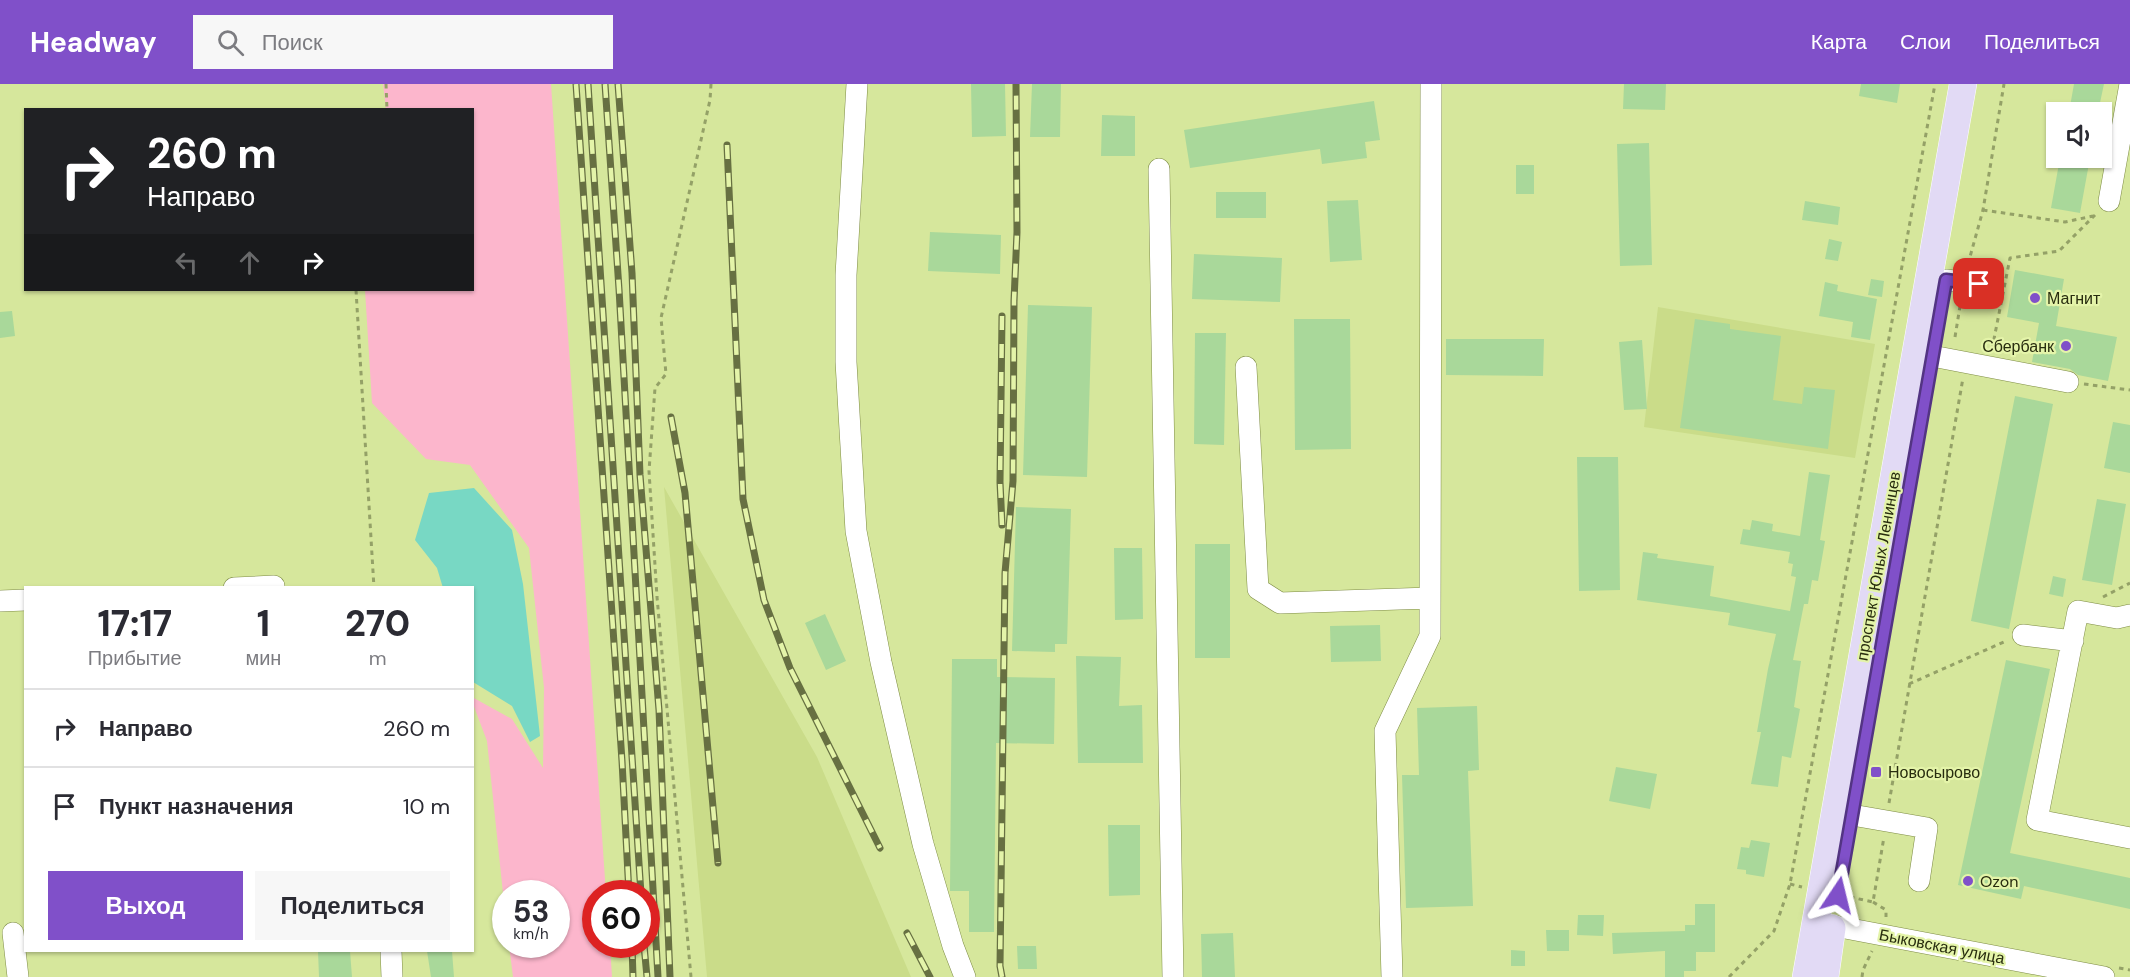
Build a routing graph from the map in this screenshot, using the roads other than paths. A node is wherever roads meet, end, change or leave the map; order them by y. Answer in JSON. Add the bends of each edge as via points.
{"nodes":[{"id":1,"x":857,"y":84,"type":"edge"},
{"id":2,"x":1431,"y":84,"type":"edge"},
{"id":3,"x":1963,"y":84,"type":"edge"},
{"id":4,"x":1980,"y":84,"type":"edge"},
{"id":5,"x":2130,"y":84,"type":"edge"},
{"id":6,"x":1159,"y":169,"type":"dead end"},
{"id":7,"x":2102,"y":208,"type":"road end"},
{"id":8,"x":1946,"y":280,"type":"junction"},
{"id":9,"x":1979,"y":284,"type":"dead end"},
{"id":10,"x":1932,"y":356,"type":"junction"},
{"id":11,"x":1246,"y":367,"type":"dead end"},
{"id":12,"x":2068,"y":382,"type":"road end"},
{"id":13,"x":1430,"y":598,"type":"junction"},
{"id":14,"x":24,"y":600,"type":"edge"},
{"id":15,"x":0,"y":601,"type":"edge"},
{"id":16,"x":2128,"y":614,"type":"edge"},
{"id":17,"x":2023,"y":634,"type":"road end"},
{"id":18,"x":2073,"y":641,"type":"junction"},
{"id":19,"x":1852,"y":815,"type":"junction"},
{"id":20,"x":2130,"y":837,"type":"edge"},
{"id":21,"x":1918,"y":881,"type":"dead end"},
{"id":22,"x":1829,"y":894,"type":"junction"},
{"id":23,"x":1824,"y":924,"type":"junction"},
{"id":24,"x":13,"y":933,"type":"edge"},
{"id":25,"x":391,"y":952,"type":"edge"},
{"id":26,"x":18,"y":977,"type":"edge"},
{"id":27,"x":392,"y":977,"type":"edge"},
{"id":28,"x":965,"y":977,"type":"edge"},
{"id":29,"x":1173,"y":977,"type":"edge"},
{"id":30,"x":1392,"y":977,"type":"edge"},
{"id":31,"x":1806,"y":977,"type":"edge"},
{"id":32,"x":1825,"y":977,"type":"edge"},
{"id":33,"x":2104,"y":977,"type":"edge"}],
"edges":[{"from":1,"to":28,"type":"street","via":[[846,274],[846,362],[856,531],[923,844]]},
{"from":2,"to":13,"type":"street"},
{"from":3,"to":22,"type":"main road","name":"проспект Юных Ленинцев"},
{"from":4,"to":8,"type":"main road","name":"проспект Юных Ленинцев"},
{"from":5,"to":7,"type":"street"},
{"from":6,"to":29,"type":"street"},
{"from":8,"to":9,"type":"street"},
{"from":8,"to":10,"type":"main road","name":"проспект Юных Ленинцев"},
{"from":10,"to":12,"type":"street"},
{"from":10,"to":19,"type":"main road","name":"проспект Юных Ленинцев"},
{"from":11,"to":13,"type":"street","via":[[1258,589],[1280,603]]},
{"from":13,"to":30,"type":"street","via":[[1430,636],[1385,731]]},
{"from":14,"to":15,"type":"street"},
{"from":16,"to":18,"type":"street","via":[[2117,618],[2078,611]]},
{"from":17,"to":18,"type":"street"},
{"from":18,"to":20,"type":"street","via":[[2037,820]]},
{"from":19,"to":21,"type":"street","via":[[1927,828]]},
{"from":19,"to":22,"type":"main road","name":"проспект Юных Ленинцев"},
{"from":22,"to":23,"type":"main road","name":"проспект Юных Ленинцев"},
{"from":23,"to":31,"type":"main road","name":"проспект Юных Ленинцев"},
{"from":23,"to":32,"type":"main road","name":"проспект Юных Ленинцев"},
{"from":23,"to":33,"type":"street","name":"Быковская улица"},
{"from":24,"to":26,"type":"street"},
{"from":25,"to":27,"type":"street"}]}
